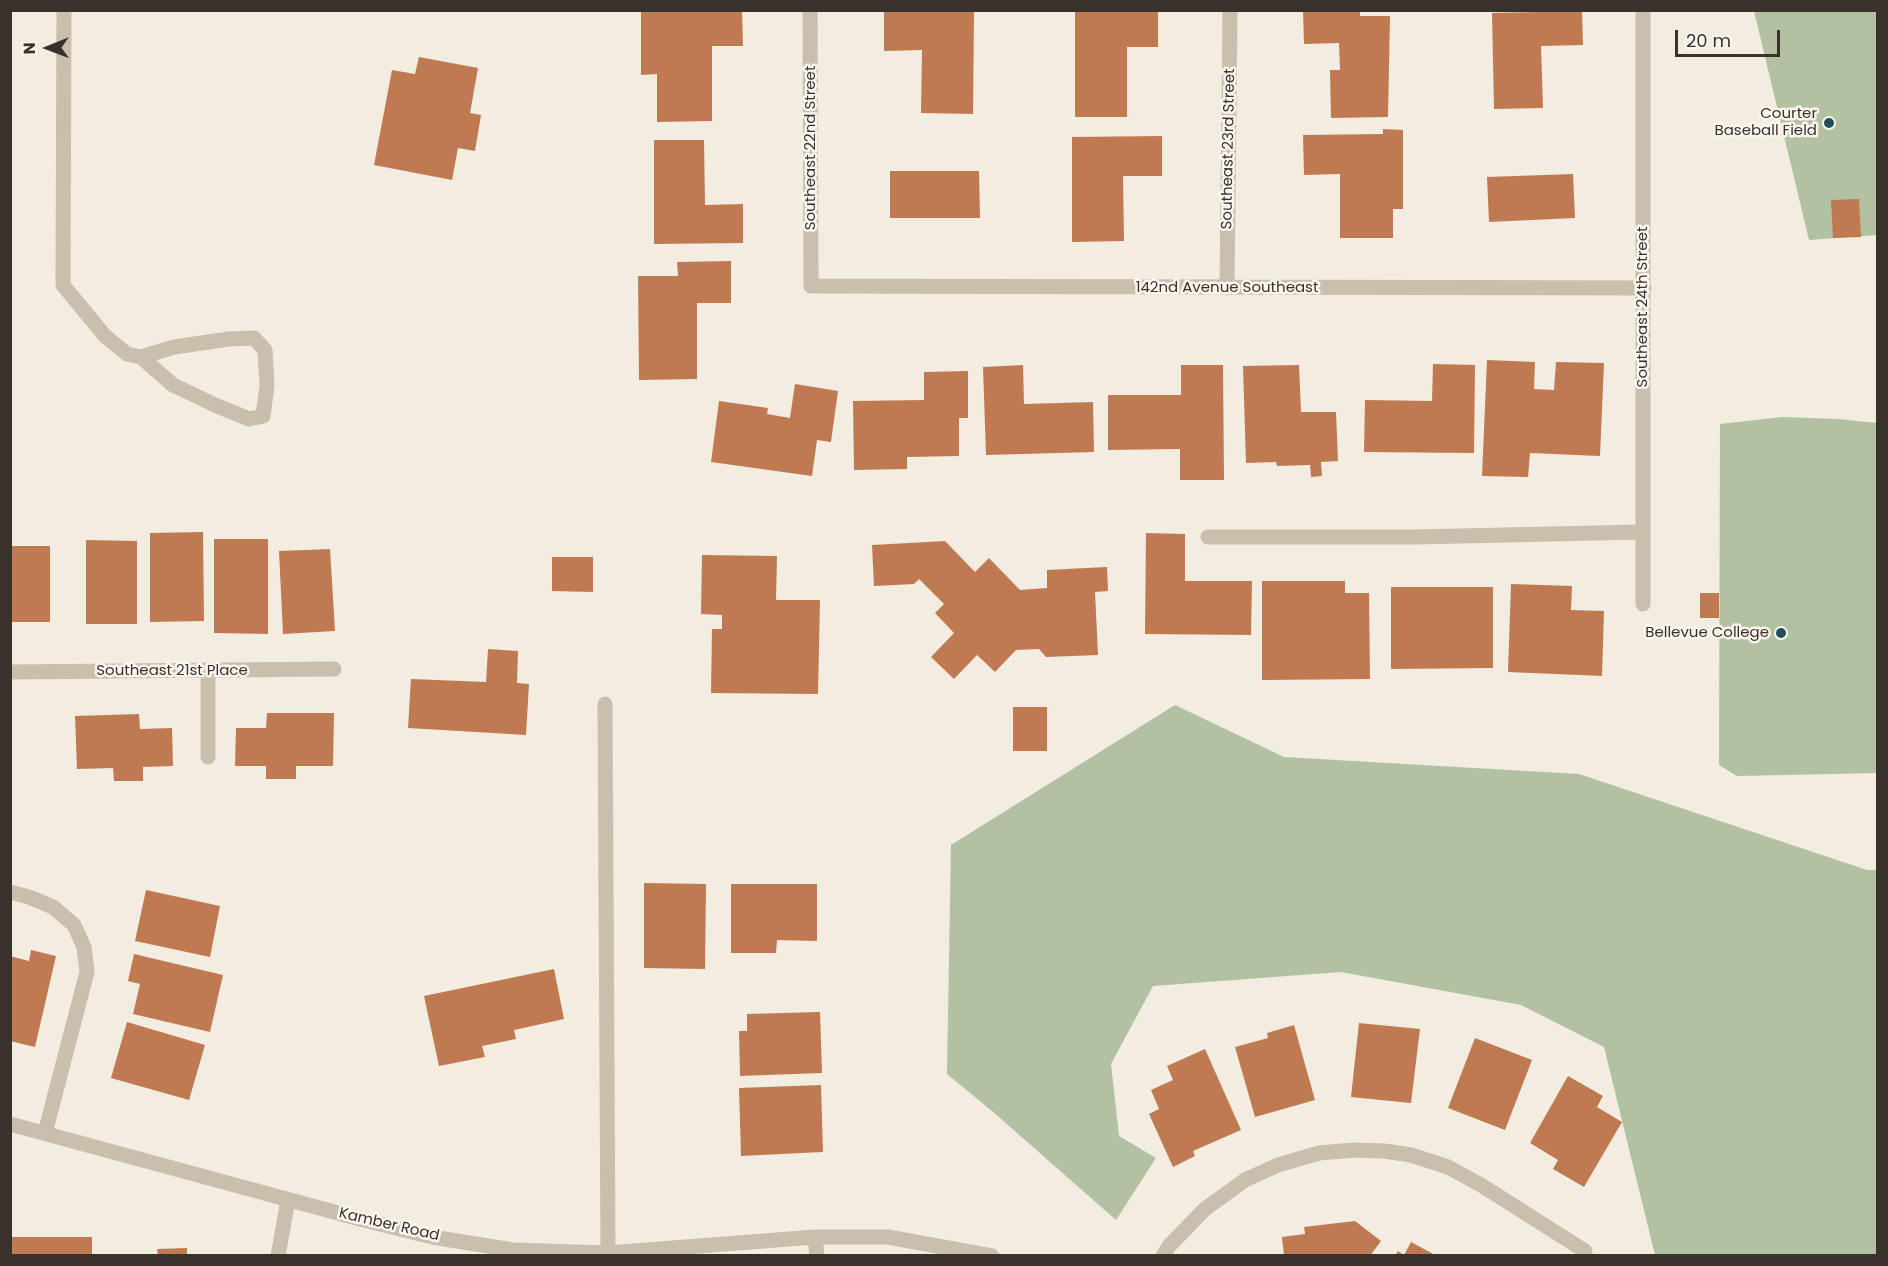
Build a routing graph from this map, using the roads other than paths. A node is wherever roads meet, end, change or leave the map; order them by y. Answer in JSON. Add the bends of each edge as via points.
{"nodes":[{"id":1,"x":64,"y":10,"type":"edge"},
{"id":2,"x":810,"y":10,"type":"edge"},
{"id":3,"x":1230,"y":10,"type":"edge"},
{"id":4,"x":1643,"y":10,"type":"edge"},
{"id":5,"x":811,"y":286,"type":"joint"},
{"id":6,"x":1227,"y":288,"type":"junction"},
{"id":7,"x":1644,"y":288,"type":"junction"},
{"id":8,"x":141,"y":357,"type":"junction"},
{"id":9,"x":1643,"y":532,"type":"junction"},
{"id":10,"x":1208,"y":537,"type":"dead end"},
{"id":11,"x":1643,"y":604,"type":"dead end"},
{"id":12,"x":334,"y":669,"type":"dead end"},
{"id":13,"x":208,"y":670,"type":"junction"},
{"id":14,"x":10,"y":672,"type":"edge"},
{"id":15,"x":605,"y":704,"type":"dead end"},
{"id":16,"x":208,"y":757,"type":"dead end"},
{"id":17,"x":10,"y":892,"type":"edge"},
{"id":18,"x":10,"y":1124,"type":"edge"},
{"id":19,"x":45,"y":1132,"type":"junction"},
{"id":20,"x":288,"y":1200,"type":"junction"},
{"id":21,"x":815,"y":1237,"type":"junction"},
{"id":22,"x":477,"y":1250,"type":"edge"},
{"id":23,"x":1585,"y":1251,"type":"dead end"},
{"id":24,"x":608,"y":1253,"type":"junction"},
{"id":25,"x":278,"y":1256,"type":"edge"},
{"id":26,"x":818,"y":1256,"type":"edge"},
{"id":27,"x":992,"y":1256,"type":"edge"},
{"id":28,"x":1163,"y":1256,"type":"edge"}],
"edges":[{"from":1,"to":8,"type":"street","via":[[63,285],[105,336],[127,354]]},
{"from":2,"to":5,"type":"street","name":"Southeast 22nd Street"},
{"from":3,"to":6,"type":"street","name":"Southeast 23rd Street"},
{"from":4,"to":7,"type":"street","name":"Southeast 24th Street"},
{"from":5,"to":6,"type":"street","name":"142nd Avenue Southeast"},
{"from":6,"to":7,"type":"street","name":"142nd Avenue Southeast"},
{"from":7,"to":9,"type":"street","name":"Southeast 24th Street"},
{"from":8,"to":8,"type":"street","via":[[174,347],[254,338],[265,350],[267,386],[262,416],[249,419],[173,385]]},
{"from":9,"to":10,"type":"street"},
{"from":9,"to":11,"type":"street","name":"Southeast 24th Street"},
{"from":12,"to":13,"type":"street","name":"Southeast 21st Place"},
{"from":13,"to":14,"type":"street","name":"Southeast 21st Place"},
{"from":13,"to":16,"type":"street"},
{"from":15,"to":24,"type":"street"},
{"from":17,"to":19,"type":"street","via":[[53,907],[74,925],[84,947],[87,972]]},
{"from":18,"to":19,"type":"street","name":"Kamber Road"},
{"from":19,"to":20,"type":"street","name":"Kamber Road"},
{"from":20,"to":22,"type":"street","name":"Kamber Road"},
{"from":20,"to":25,"type":"street"},
{"from":21,"to":24,"type":"street","name":"Kamber Road"},
{"from":21,"to":26,"type":"street"},
{"from":21,"to":27,"type":"street","name":"Kamber Road","via":[[888,1237]]},
{"from":22,"to":24,"type":"street","name":"Kamber Road"},
{"from":23,"to":28,"type":"street","via":[[1448,1167],[1411,1155],[1354,1150],[1319,1153],[1245,1180],[1205,1209]]}]}
